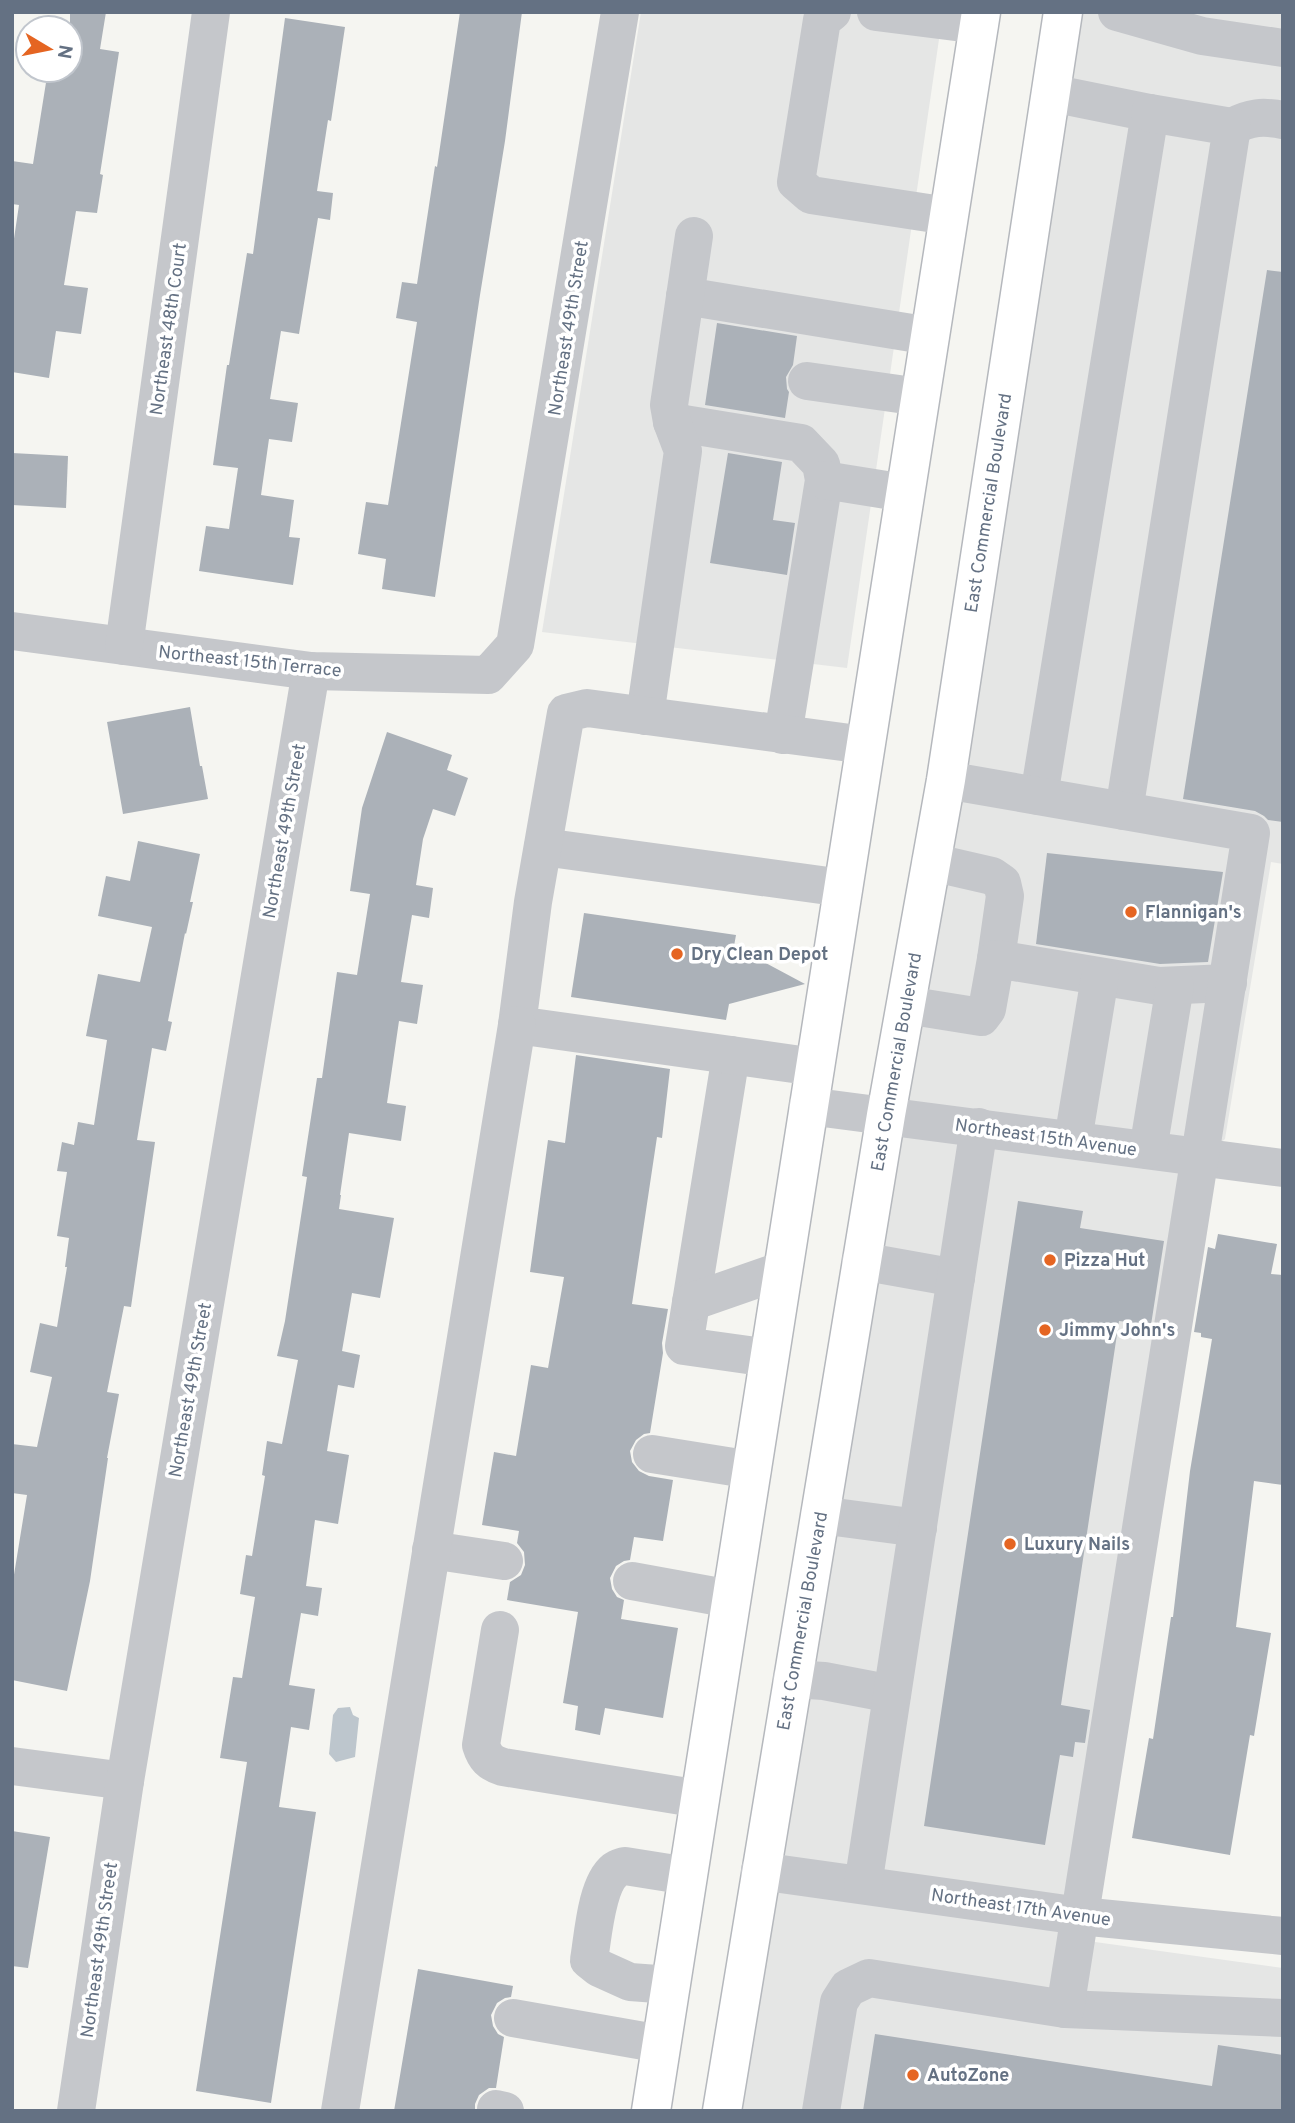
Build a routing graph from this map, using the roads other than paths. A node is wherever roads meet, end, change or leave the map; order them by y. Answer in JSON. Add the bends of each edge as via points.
{"nodes":[{"id":1,"x":211,"y":12,"type":"edge"},
{"id":2,"x":620,"y":12,"type":"edge"},
{"id":3,"x":832,"y":12,"type":"edge"},
{"id":4,"x":876,"y":12,"type":"edge"},
{"id":5,"x":1063,"y":12,"type":"edge"},
{"id":6,"x":1117,"y":12,"type":"edge"},
{"id":7,"x":1155,"y":18,"type":"edge"},
{"id":8,"x":980,"y":19,"type":"edge"},
{"id":9,"x":1283,"y":48,"type":"edge"},
{"id":10,"x":1051,"y":93,"type":"junction"},
{"id":11,"x":1150,"y":113,"type":"junction"},
{"id":12,"x":1283,"y":120,"type":"edge"},
{"id":13,"x":1232,"y":127,"type":"junction"},
{"id":14,"x":948,"y":216,"type":"junction"},
{"id":15,"x":694,"y":236,"type":"dead end"},
{"id":16,"x":685,"y":296,"type":"junction"},
{"id":17,"x":930,"y":336,"type":"junction"},
{"id":18,"x":807,"y":381,"type":"dead end"},
{"id":19,"x":920,"y":397,"type":"junction"},
{"id":20,"x":671,"y":422,"type":"junction"},
{"id":21,"x":824,"y":480,"type":"junction"},
{"id":22,"x":905,"y":493,"type":"junction"},
{"id":23,"x":12,"y":631,"type":"edge"},
{"id":24,"x":124,"y":646,"type":"junction"},
{"id":25,"x":311,"y":671,"type":"junction"},
{"id":26,"x":488,"y":675,"type":"joint"},
{"id":27,"x":645,"y":716,"type":"junction"},
{"id":28,"x":783,"y":735,"type":"junction"},
{"id":29,"x":865,"y":745,"type":"junction"},
{"id":30,"x":946,"y":780,"type":"junction"},
{"id":31,"x":1039,"y":796,"type":"junction"},
{"id":32,"x":1124,"y":811,"type":"junction"},
{"id":33,"x":1267,"y":837,"type":"edge"},
{"id":34,"x":542,"y":848,"type":"junction"},
{"id":35,"x":931,"y":862,"type":"junction"},
{"id":36,"x":843,"y":888,"type":"junction"},
{"id":37,"x":996,"y":959,"type":"junction"},
{"id":38,"x":1100,"y":977,"type":"junction"},
{"id":39,"x":1228,"y":982,"type":"junction"},
{"id":40,"x":1175,"y":986,"type":"junction"},
{"id":41,"x":905,"y":1005,"type":"junction"},
{"id":42,"x":517,"y":1026,"type":"junction"},
{"id":43,"x":731,"y":1055,"type":"junction"},
{"id":44,"x":815,"y":1067,"type":"junction"},
{"id":45,"x":808,"y":1106,"type":"junction"},
{"id":46,"x":886,"y":1115,"type":"junction"},
{"id":47,"x":979,"y":1127,"type":"junction"},
{"id":48,"x":1073,"y":1140,"type":"junction"},
{"id":49,"x":1148,"y":1150,"type":"junction"},
{"id":50,"x":1201,"y":1158,"type":"junction"},
{"id":51,"x":1283,"y":1168,"type":"edge"},
{"id":52,"x":862,"y":1261,"type":"junction"},
{"id":53,"x":783,"y":1270,"type":"junction"},
{"id":54,"x":956,"y":1278,"type":"junction"},
{"id":55,"x":691,"y":1303,"type":"junction"},
{"id":56,"x":769,"y":1358,"type":"junction"},
{"id":57,"x":652,"y":1454,"type":"dead end"},
{"id":58,"x":752,"y":1470,"type":"junction"},
{"id":59,"x":820,"y":1515,"type":"junction"},
{"id":60,"x":918,"y":1528,"type":"junction"},
{"id":61,"x":431,"y":1550,"type":"junction"},
{"id":62,"x":504,"y":1562,"type":"dead end"},
{"id":63,"x":632,"y":1581,"type":"dead end"},
{"id":64,"x":731,"y":1599,"type":"junction"},
{"id":65,"x":500,"y":1630,"type":"dead end"},
{"id":66,"x":792,"y":1679,"type":"junction"},
{"id":67,"x":892,"y":1694,"type":"junction"},
{"id":68,"x":12,"y":1766,"type":"edge"},
{"id":69,"x":125,"y":1781,"type":"junction"},
{"id":70,"x":700,"y":1799,"type":"junction"},
{"id":71,"x":760,"y":1871,"type":"junction"},
{"id":72,"x":688,"y":1876,"type":"junction"},
{"id":73,"x":863,"y":1885,"type":"junction"},
{"id":74,"x":1080,"y":1916,"type":"junction"},
{"id":75,"x":1283,"y":1936,"type":"edge"},
{"id":76,"x":671,"y":1985,"type":"junction"},
{"id":77,"x":1065,"y":2009,"type":"junction"},
{"id":78,"x":513,"y":2018,"type":"dead end"},
{"id":79,"x":1283,"y":2018,"type":"edge"},
{"id":80,"x":662,"y":2044,"type":"junction"},
{"id":81,"x":75,"y":2111,"type":"edge"},
{"id":82,"x":340,"y":2111,"type":"edge"},
{"id":83,"x":651,"y":2111,"type":"edge"},
{"id":84,"x":722,"y":2111,"type":"edge"},
{"id":85,"x":821,"y":2111,"type":"edge"}],
"edges":[{"from":1,"to":24,"type":"street","name":"Northeast 48th Court"},
{"from":2,"to":26,"type":"street","name":"Northeast 49th Street","via":[[515,645]]},
{"from":3,"to":14,"type":"street","via":[[822,20],[796,182],[811,195]]},
{"from":4,"to":8,"type":"street"},
{"from":5,"to":10,"type":"main road","name":"East Commercial Boulevard"},
{"from":6,"to":7,"type":"street"},
{"from":7,"to":9,"type":"street","via":[[1202,36]]},
{"from":8,"to":14,"type":"main road"},
{"from":10,"to":11,"type":"street"},
{"from":10,"to":30,"type":"main road","name":"East Commercial Boulevard"},
{"from":11,"to":13,"type":"street"},
{"from":11,"to":31,"type":"street"},
{"from":12,"to":13,"type":"street","via":[[1247,119]]},
{"from":13,"to":32,"type":"street"},
{"from":14,"to":17,"type":"main road"},
{"from":15,"to":16,"type":"street"},
{"from":16,"to":17,"type":"street"},
{"from":16,"to":20,"type":"street","via":[[669,405]]},
{"from":17,"to":19,"type":"main road"},
{"from":18,"to":19,"type":"street"},
{"from":19,"to":22,"type":"main road"},
{"from":20,"to":21,"type":"street","via":[[801,443],[821,464]]},
{"from":20,"to":27,"type":"street","via":[[683,451]]},
{"from":21,"to":22,"type":"street"},
{"from":21,"to":28,"type":"street"},
{"from":22,"to":29,"type":"main road"},
{"from":23,"to":24,"type":"street","name":"Northeast 15th Terrace"},
{"from":24,"to":25,"type":"street","name":"Northeast 15th Terrace"},
{"from":25,"to":26,"type":"street","name":"Northeast 15th Terrace"},
{"from":25,"to":69,"type":"street","name":"Northeast 49th Street"},
{"from":27,"to":28,"type":"street"},
{"from":27,"to":34,"type":"street","via":[[587,708],[566,713]]},
{"from":28,"to":29,"type":"street"},
{"from":29,"to":36,"type":"main road"},
{"from":30,"to":31,"type":"street"},
{"from":30,"to":35,"type":"main road","name":"East Commercial Boulevard"},
{"from":31,"to":32,"type":"street"},
{"from":32,"to":33,"type":"street"},
{"from":33,"to":39,"type":"street"},
{"from":34,"to":36,"type":"street"},
{"from":34,"to":42,"type":"street"},
{"from":35,"to":37,"type":"street","via":[[1002,883],[1005,896]]},
{"from":35,"to":41,"type":"main road","name":"East Commercial Boulevard"},
{"from":36,"to":44,"type":"main road"},
{"from":37,"to":38,"type":"street"},
{"from":37,"to":41,"type":"street","via":[[987,1009],[981,1017]]},
{"from":38,"to":40,"type":"street"},
{"from":38,"to":48,"type":"street"},
{"from":39,"to":40,"type":"street"},
{"from":39,"to":50,"type":"street"},
{"from":40,"to":49,"type":"street"},
{"from":41,"to":46,"type":"main road","name":"East Commercial Boulevard"},
{"from":42,"to":43,"type":"street"},
{"from":42,"to":61,"type":"street"},
{"from":43,"to":44,"type":"street"},
{"from":43,"to":55,"type":"street"},
{"from":44,"to":45,"type":"main road"},
{"from":45,"to":46,"type":"street","name":"Northeast 15th Avenue"},
{"from":45,"to":53,"type":"main road"},
{"from":46,"to":47,"type":"street","name":"Northeast 15th Avenue"},
{"from":46,"to":52,"type":"main road","name":"East Commercial Boulevard"},
{"from":47,"to":48,"type":"street","name":"Northeast 15th Avenue"},
{"from":47,"to":54,"type":"street"},
{"from":48,"to":49,"type":"street","name":"Northeast 15th Avenue"},
{"from":49,"to":50,"type":"street","name":"Northeast 15th Avenue"},
{"from":50,"to":51,"type":"street","name":"Northeast 15th Avenue"},
{"from":50,"to":74,"type":"street"},
{"from":52,"to":54,"type":"street"},
{"from":52,"to":59,"type":"main road","name":"East Commercial Boulevard"},
{"from":53,"to":55,"type":"street"},
{"from":53,"to":56,"type":"main road"},
{"from":54,"to":60,"type":"street"},
{"from":55,"to":56,"type":"street","via":[[684,1346]]},
{"from":56,"to":58,"type":"main road"},
{"from":57,"to":58,"type":"street"},
{"from":58,"to":64,"type":"main road"},
{"from":59,"to":60,"type":"street"},
{"from":59,"to":66,"type":"main road","name":"East Commercial Boulevard"},
{"from":60,"to":67,"type":"street"},
{"from":61,"to":62,"type":"street"},
{"from":61,"to":82,"type":"street"},
{"from":63,"to":64,"type":"street"},
{"from":64,"to":70,"type":"main road"},
{"from":65,"to":70,"type":"street","via":[[481,1745],[492,1763]]},
{"from":66,"to":67,"type":"street"},
{"from":66,"to":71,"type":"main road","name":"East Commercial Boulevard"},
{"from":67,"to":73,"type":"street"},
{"from":68,"to":69,"type":"street"},
{"from":69,"to":81,"type":"street","name":"Northeast 49th Street"},
{"from":70,"to":72,"type":"main road"},
{"from":71,"to":73,"type":"street","name":"Northeast 17th Avenue"},
{"from":71,"to":84,"type":"main road","name":"East Commercial Boulevard"},
{"from":72,"to":76,"type":"main road"},
{"from":72,"to":76,"type":"street","via":[[625,1866],[615,1869],[600,1895],[589,1960],[630,1982]]},
{"from":73,"to":74,"type":"street","name":"Northeast 17th Avenue"},
{"from":74,"to":75,"type":"street","name":"Northeast 17th Avenue"},
{"from":74,"to":77,"type":"street"},
{"from":76,"to":80,"type":"main road"},
{"from":77,"to":79,"type":"street"},
{"from":77,"to":85,"type":"street","via":[[869,1978],[848,1988],[839,2002]]},
{"from":78,"to":80,"type":"street"},
{"from":80,"to":83,"type":"main road"}]}
